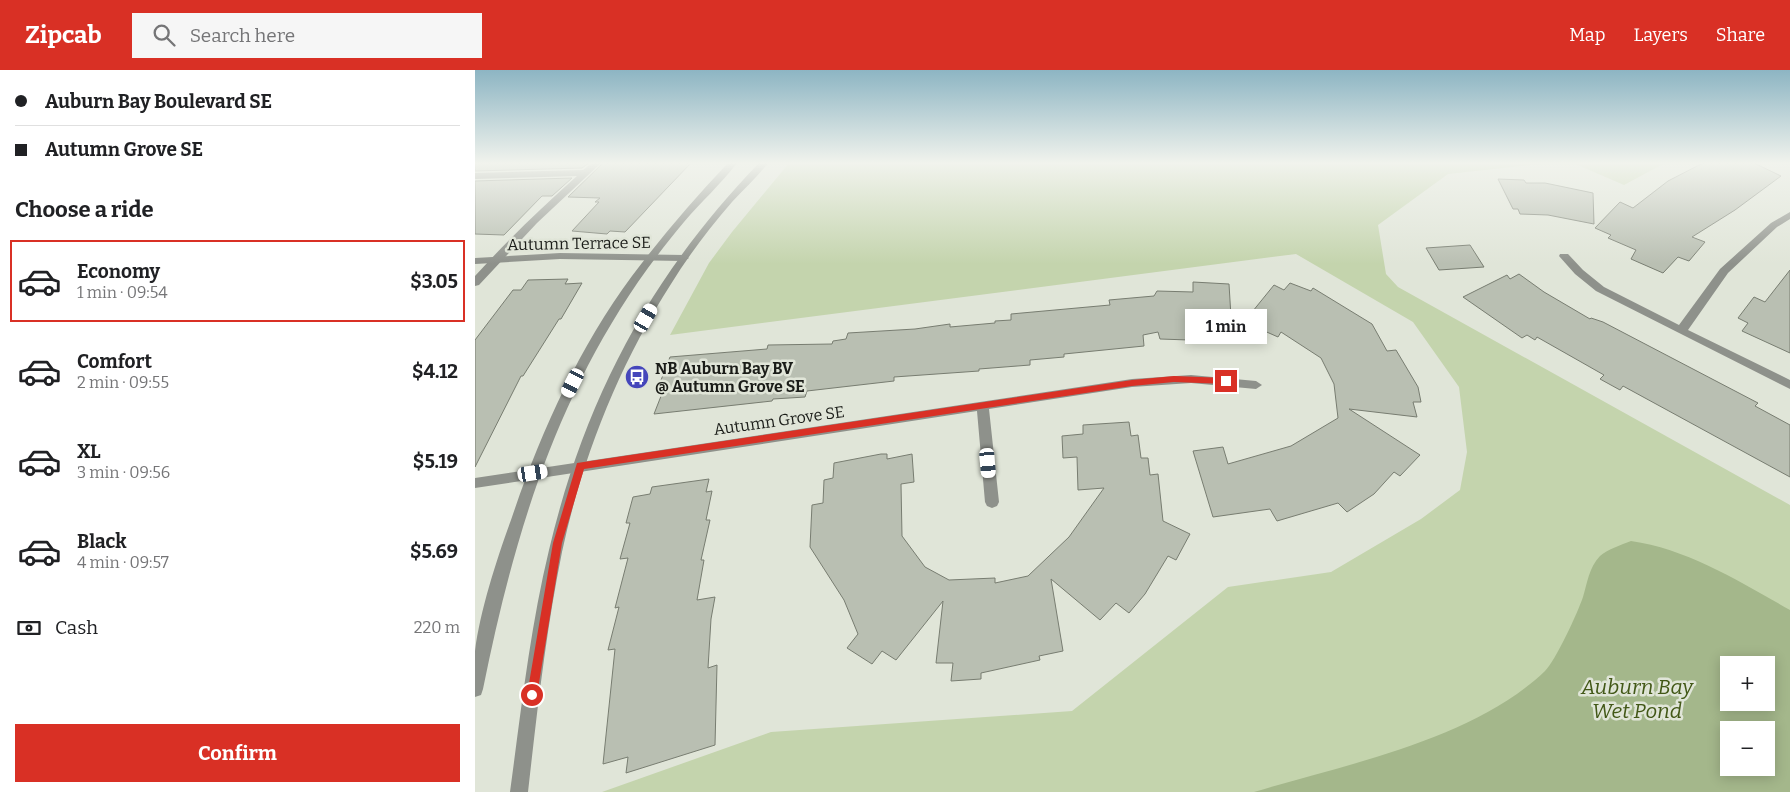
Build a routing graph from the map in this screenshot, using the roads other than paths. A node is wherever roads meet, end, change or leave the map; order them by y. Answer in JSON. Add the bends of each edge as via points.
{"nodes":[{"id":1,"x":560,"y":197,"type":"edge"},
{"id":2,"x":702,"y":197,"type":"edge"},
{"id":3,"x":733,"y":197,"type":"edge"},
{"id":4,"x":1790,"y":215,"type":"edge"},
{"id":5,"x":650,"y":256,"type":"junction"},
{"id":6,"x":1563,"y":256,"type":"dead end"},
{"id":7,"x":684,"y":258,"type":"junction"},
{"id":8,"x":497,"y":259,"type":"junction"},
{"id":9,"x":475,"y":261,"type":"edge"},
{"id":10,"x":475,"y":283,"type":"edge"},
{"id":11,"x":1681,"y":331,"type":"junction"},
{"id":12,"x":1790,"y":384,"type":"edge"},
{"id":13,"x":1256,"y":385,"type":"dead end"},
{"id":14,"x":983,"y":406,"type":"junction"},
{"id":15,"x":580,"y":466,"type":"junction"},
{"id":16,"x":533,"y":473,"type":"junction"},
{"id":17,"x":475,"y":483,"type":"edge"},
{"id":18,"x":992,"y":502,"type":"dead end"},
{"id":19,"x":480,"y":639,"type":"edge"},
{"id":20,"x":475,"y":689,"type":"edge"},
{"id":21,"x":519,"y":792,"type":"edge"}],
"edges":[{"from":1,"to":8,"type":"street"},
{"from":2,"to":5,"type":"street"},
{"from":3,"to":7,"type":"street"},
{"from":4,"to":11,"type":"street","via":[[1774,225],[1724,271]]},
{"from":5,"to":7,"type":"street","name":"Autumn Terrace SE"},
{"from":5,"to":8,"type":"street","name":"Autumn Terrace SE"},
{"from":5,"to":16,"type":"street","via":[[597,336]]},
{"from":6,"to":11,"type":"street","via":[[1600,289]]},
{"from":7,"to":15,"type":"street","via":[[631,345]]},
{"from":8,"to":9,"type":"street","name":"Autumn Terrace SE"},
{"from":8,"to":10,"type":"street"},
{"from":11,"to":12,"type":"street"},
{"from":13,"to":14,"type":"street","name":"Autumn Grove SE","via":[[1208,379],[1167,379]]},
{"from":14,"to":15,"type":"street","name":"Autumn Grove SE"},
{"from":14,"to":18,"type":"street"},
{"from":15,"to":16,"type":"street","name":"Autumn Grove SE"},
{"from":15,"to":21,"type":"street","via":[[564,515],[549,584]]},
{"from":16,"to":17,"type":"street","name":"Autumn Grove SE"},
{"from":16,"to":19,"type":"street","via":[[513,526]]},
{"from":19,"to":20,"type":"street"}]}
